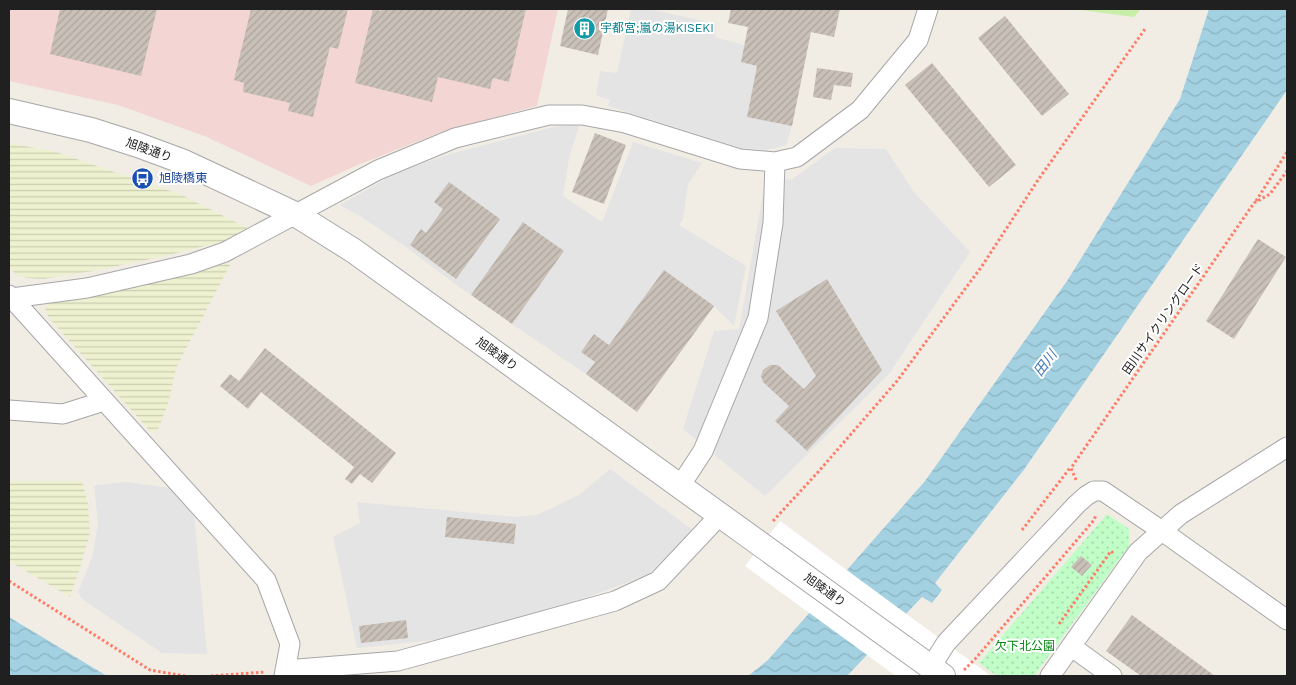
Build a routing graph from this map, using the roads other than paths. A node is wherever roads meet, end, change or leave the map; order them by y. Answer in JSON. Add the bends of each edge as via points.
{"nodes":[{"id":1,"x":928,"y":9,"type":"edge"},
{"id":2,"x":9,"y":111,"type":"edge"},
{"id":3,"x":775,"y":162,"type":"junction"},
{"id":4,"x":296,"y":214,"type":"junction"},
{"id":5,"x":10,"y":297,"type":"edge"},
{"id":6,"x":104,"y":401,"type":"junction"},
{"id":7,"x":9,"y":410,"type":"edge"},
{"id":8,"x":1287,"y":447,"type":"edge"},
{"id":9,"x":680,"y":486,"type":"junction"},
{"id":10,"x":720,"y":515,"type":"junction"},
{"id":11,"x":1162,"y":531,"type":"junction"},
{"id":12,"x":1287,"y":620,"type":"edge"},
{"id":13,"x":1072,"y":647,"type":"junction"},
{"id":14,"x":937,"y":672,"type":"edge"},
{"id":15,"x":284,"y":673,"type":"edge"},
{"id":16,"x":1050,"y":676,"type":"edge"},
{"id":17,"x":1112,"y":676,"type":"edge"}],
"edges":[{"from":1,"to":3,"type":"street","via":[[918,40],[860,110],[797,158]]},
{"from":2,"to":4,"type":"street","name":"旭陵通り","via":[[91,130],[138,145]]},
{"from":3,"to":4,"type":"street","via":[[740,159],[625,123],[582,115],[549,115],[455,138],[378,170]]},
{"from":3,"to":9,"type":"street","via":[[773,223],[758,318],[703,450]]},
{"from":4,"to":5,"type":"street","via":[[225,252],[191,264],[88,288]]},
{"from":4,"to":9,"type":"street","name":"旭陵通り","via":[[354,251]]},
{"from":5,"to":6,"type":"street"},
{"from":6,"to":7,"type":"street","via":[[63,414]]},
{"from":6,"to":15,"type":"street","via":[[266,580],[290,644]]},
{"from":8,"to":11,"type":"street","via":[[1181,514]]},
{"from":9,"to":10,"type":"street","name":"旭陵通り"},
{"from":10,"to":14,"type":"street","name":"旭陵通り"},
{"from":10,"to":15,"type":"street","via":[[658,581],[614,601],[398,661]]},
{"from":11,"to":12,"type":"street"},
{"from":11,"to":13,"type":"street","via":[[1138,552]]},
{"from":11,"to":14,"type":"street","via":[[1103,491],[1094,490],[946,643]]},
{"from":13,"to":16,"type":"street"},
{"from":13,"to":17,"type":"street"}]}
